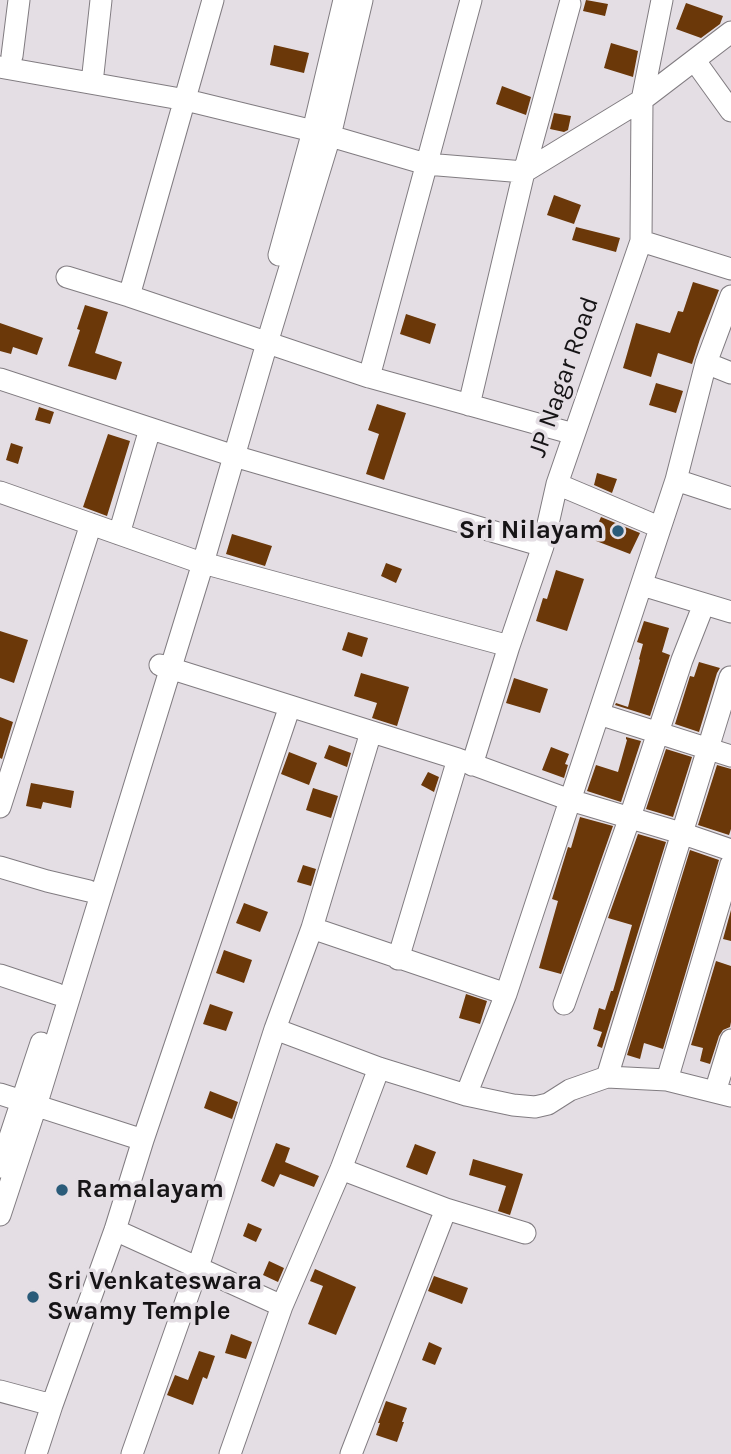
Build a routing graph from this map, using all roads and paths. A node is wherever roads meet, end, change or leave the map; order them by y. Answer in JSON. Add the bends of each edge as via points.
{"nodes":[{"id":1,"x":19,"y":0,"type":"edge"},
{"id":2,"x":101,"y":0,"type":"edge"},
{"id":3,"x":212,"y":0,"type":"edge"},
{"id":4,"x":344,"y":0,"type":"edge"},
{"id":5,"x":362,"y":0,"type":"edge"},
{"id":6,"x":471,"y":0,"type":"edge"},
{"id":7,"x":662,"y":0,"type":"edge"},
{"id":8,"x":570,"y":4,"type":"dead end"},
{"id":9,"x":731,"y":32,"type":"edge"},
{"id":10,"x":4,"y":59,"type":"edge"},
{"id":11,"x":695,"y":61,"type":"junction"},
{"id":12,"x":92,"y":77,"type":"junction"},
{"id":13,"x":186,"y":100,"type":"junction"},
{"id":14,"x":642,"y":100,"type":"junction"},
{"id":15,"x":731,"y":111,"type":"edge"},
{"id":16,"x":321,"y":134,"type":"junction"},
{"id":17,"x":426,"y":164,"type":"junction"},
{"id":18,"x":524,"y":172,"type":"junction"},
{"id":19,"x":641,"y":241,"type":"junction"},
{"id":20,"x":731,"y":269,"type":"edge"},
{"id":21,"x":67,"y":277,"type":"dead end"},
{"id":22,"x":129,"y":296,"type":"junction"},
{"id":23,"x":731,"y":296,"type":"edge"},
{"id":24,"x":262,"y":341,"type":"junction"},
{"id":25,"x":706,"y":363,"type":"junction"},
{"id":26,"x":731,"y":373,"type":"edge"},
{"id":27,"x":369,"y":377,"type":"junction"},
{"id":28,"x":0,"y":379,"type":"edge"},
{"id":29,"x":470,"y":405,"type":"junction"},
{"id":30,"x":150,"y":429,"type":"junction"},
{"id":31,"x":573,"y":434,"type":"junction"},
{"id":32,"x":229,"y":454,"type":"junction"},
{"id":33,"x":676,"y":480,"type":"junction"},
{"id":34,"x":557,"y":484,"type":"junction"},
{"id":35,"x":0,"y":492,"type":"edge"},
{"id":36,"x":731,"y":498,"type":"edge"},
{"id":37,"x":91,"y":524,"type":"junction"},
{"id":38,"x":659,"y":527,"type":"junction"},
{"id":39,"x":119,"y":534,"type":"junction"},
{"id":40,"x":543,"y":546,"type":"junction"},
{"id":41,"x":198,"y":562,"type":"junction"},
{"id":42,"x":642,"y":585,"type":"junction"},
{"id":43,"x":704,"y":604,"type":"junction"},
{"id":44,"x":731,"y":612,"type":"edge"},
{"id":45,"x":509,"y":646,"type":"junction"},
{"id":46,"x":166,"y":666,"type":"junction"},
{"id":47,"x":730,"y":677,"type":"edge"},
{"id":48,"x":290,"y":706,"type":"junction"},
{"id":49,"x":599,"y":715,"type":"junction"},
{"id":50,"x":371,"y":732,"type":"junction"},
{"id":51,"x":657,"y":733,"type":"junction"},
{"id":52,"x":707,"y":750,"type":"junction"},
{"id":53,"x":731,"y":756,"type":"edge"},
{"id":54,"x":465,"y":762,"type":"junction"},
{"id":55,"x":570,"y":800,"type":"junction"},
{"id":56,"x":0,"y":807,"type":"edge"},
{"id":57,"x":630,"y":817,"type":"junction"},
{"id":58,"x":681,"y":833,"type":"junction"},
{"id":59,"x":731,"y":850,"type":"edge"},
{"id":60,"x":731,"y":864,"type":"edge"},
{"id":61,"x":0,"y":866,"type":"edge"},
{"id":62,"x":89,"y":891,"type":"junction"},
{"id":63,"x":312,"y":928,"type":"junction"},
{"id":64,"x":398,"y":959,"type":"junction"},
{"id":65,"x":0,"y":975,"type":"edge"},
{"id":66,"x":57,"y":994,"type":"junction"},
{"id":67,"x":506,"y":995,"type":"junction"},
{"id":68,"x":564,"y":1004,"type":"dead end"},
{"id":69,"x":275,"y":1030,"type":"junction"},
{"id":70,"x":731,"y":1040,"type":"edge"},
{"id":71,"x":379,"y":1068,"type":"junction"},
{"id":72,"x":607,"y":1077,"type":"junction"},
{"id":73,"x":667,"y":1080,"type":"junction"},
{"id":74,"x":0,"y":1094,"type":"edge"},
{"id":75,"x":723,"y":1094,"type":"edge"},
{"id":76,"x":466,"y":1095,"type":"junction"},
{"id":77,"x":29,"y":1103,"type":"junction"},
{"id":78,"x":143,"y":1140,"type":"junction"},
{"id":79,"x":0,"y":1167,"type":"edge"},
{"id":80,"x":341,"y":1169,"type":"junction"},
{"id":81,"x":446,"y":1209,"type":"junction"},
{"id":82,"x":0,"y":1215,"type":"edge"},
{"id":83,"x":115,"y":1230,"type":"junction"},
{"id":84,"x":525,"y":1233,"type":"dead end"},
{"id":85,"x":198,"y":1267,"type":"junction"},
{"id":86,"x":282,"y":1306,"type":"junction"},
{"id":87,"x":0,"y":1391,"type":"edge"},
{"id":88,"x":52,"y":1405,"type":"junction"},
{"id":89,"x":36,"y":1454,"type":"edge"},
{"id":90,"x":132,"y":1454,"type":"edge"},
{"id":91,"x":230,"y":1454,"type":"edge"},
{"id":92,"x":351,"y":1454,"type":"edge"}],
"edges":[{"from":1,"to":10,"type":"street"},
{"from":2,"to":12,"type":"street"},
{"from":3,"to":13,"type":"street"},
{"from":4,"to":16,"type":"street"},
{"from":5,"to":16,"type":"street"},
{"from":6,"to":17,"type":"street"},
{"from":7,"to":14,"type":"street","name":"JP Nagar Road"},
{"from":8,"to":18,"type":"street"},
{"from":9,"to":11,"type":"street"},
{"from":10,"to":12,"type":"street"},
{"from":11,"to":14,"type":"street"},
{"from":11,"to":15,"type":"street"},
{"from":12,"to":13,"type":"street"},
{"from":13,"to":16,"type":"street"},
{"from":13,"to":22,"type":"street"},
{"from":14,"to":18,"type":"street"},
{"from":14,"to":19,"type":"street","name":"JP Nagar Road"},
{"from":16,"to":17,"type":"street"},
{"from":16,"to":24,"type":"street"},
{"from":17,"to":18,"type":"street"},
{"from":17,"to":27,"type":"street"},
{"from":18,"to":29,"type":"street"},
{"from":19,"to":20,"type":"street"},
{"from":19,"to":31,"type":"street","name":"JP Nagar Road"},
{"from":21,"to":22,"type":"street"},
{"from":22,"to":24,"type":"street"},
{"from":23,"to":25,"type":"street"},
{"from":24,"to":27,"type":"street"},
{"from":24,"to":32,"type":"street"},
{"from":25,"to":26,"type":"street"},
{"from":25,"to":33,"type":"street"},
{"from":27,"to":29,"type":"street"},
{"from":28,"to":30,"type":"street"},
{"from":29,"to":31,"type":"street"},
{"from":30,"to":32,"type":"street"},
{"from":30,"to":39,"type":"street"},
{"from":31,"to":34,"type":"street","name":"JP Nagar Road"},
{"from":32,"to":40,"type":"street"},
{"from":32,"to":41,"type":"street"},
{"from":33,"to":36,"type":"street"},
{"from":33,"to":38,"type":"street"},
{"from":34,"to":38,"type":"street"},
{"from":34,"to":40,"type":"street","name":"JP Nagar Road"},
{"from":35,"to":37,"type":"street"},
{"from":37,"to":39,"type":"street"},
{"from":37,"to":56,"type":"street"},
{"from":38,"to":42,"type":"street"},
{"from":39,"to":41,"type":"street"},
{"from":40,"to":45,"type":"street","name":"JP Nagar Road"},
{"from":41,"to":45,"type":"street"},
{"from":41,"to":46,"type":"street"},
{"from":42,"to":43,"type":"street"},
{"from":42,"to":49,"type":"street"},
{"from":43,"to":44,"type":"street"},
{"from":43,"to":51,"type":"street"},
{"from":45,"to":54,"type":"street","name":"JP Nagar Road"},
{"from":46,"to":48,"type":"street"},
{"from":46,"to":62,"type":"street"},
{"from":46,"to":77,"type":"street"},
{"from":47,"to":52,"type":"street"},
{"from":48,"to":50,"type":"street"},
{"from":48,"to":78,"type":"street"},
{"from":49,"to":51,"type":"street"},
{"from":49,"to":55,"type":"street"},
{"from":50,"to":54,"type":"street"},
{"from":50,"to":63,"type":"street"},
{"from":51,"to":52,"type":"street"},
{"from":51,"to":57,"type":"street"},
{"from":52,"to":53,"type":"street"},
{"from":52,"to":58,"type":"street"},
{"from":54,"to":55,"type":"street"},
{"from":54,"to":64,"type":"street","name":"JP Nagar Road"},
{"from":55,"to":57,"type":"street"},
{"from":55,"to":67,"type":"street"},
{"from":57,"to":58,"type":"street"},
{"from":57,"to":68,"type":"street"},
{"from":58,"to":59,"type":"street"},
{"from":58,"to":72,"type":"street"},
{"from":60,"to":73,"type":"street"},
{"from":61,"to":62,"type":"street"},
{"from":62,"to":66,"type":"street"},
{"from":63,"to":64,"type":"street"},
{"from":63,"to":69,"type":"street"},
{"from":64,"to":67,"type":"street"},
{"from":65,"to":66,"type":"street"},
{"from":66,"to":77,"type":"street"},
{"from":67,"to":76,"type":"street"},
{"from":69,"to":71,"type":"street"},
{"from":69,"to":85,"type":"street"},
{"from":70,"to":75,"type":"street"},
{"from":71,"to":76,"type":"street"},
{"from":71,"to":80,"type":"street"},
{"from":72,"to":73,"type":"street"},
{"from":72,"to":76,"type":"street","via":[[535,1107]]},
{"from":73,"to":75,"type":"street"},
{"from":74,"to":77,"type":"street"},
{"from":77,"to":78,"type":"street"},
{"from":77,"to":79,"type":"street"},
{"from":77,"to":82,"type":"street"},
{"from":78,"to":83,"type":"street"},
{"from":80,"to":81,"type":"street"},
{"from":80,"to":86,"type":"street"},
{"from":81,"to":84,"type":"street"},
{"from":81,"to":92,"type":"street"},
{"from":83,"to":85,"type":"street"},
{"from":83,"to":88,"type":"street"},
{"from":85,"to":86,"type":"street"},
{"from":85,"to":90,"type":"street"},
{"from":86,"to":91,"type":"street"},
{"from":87,"to":88,"type":"street"},
{"from":88,"to":89,"type":"street"}]}
